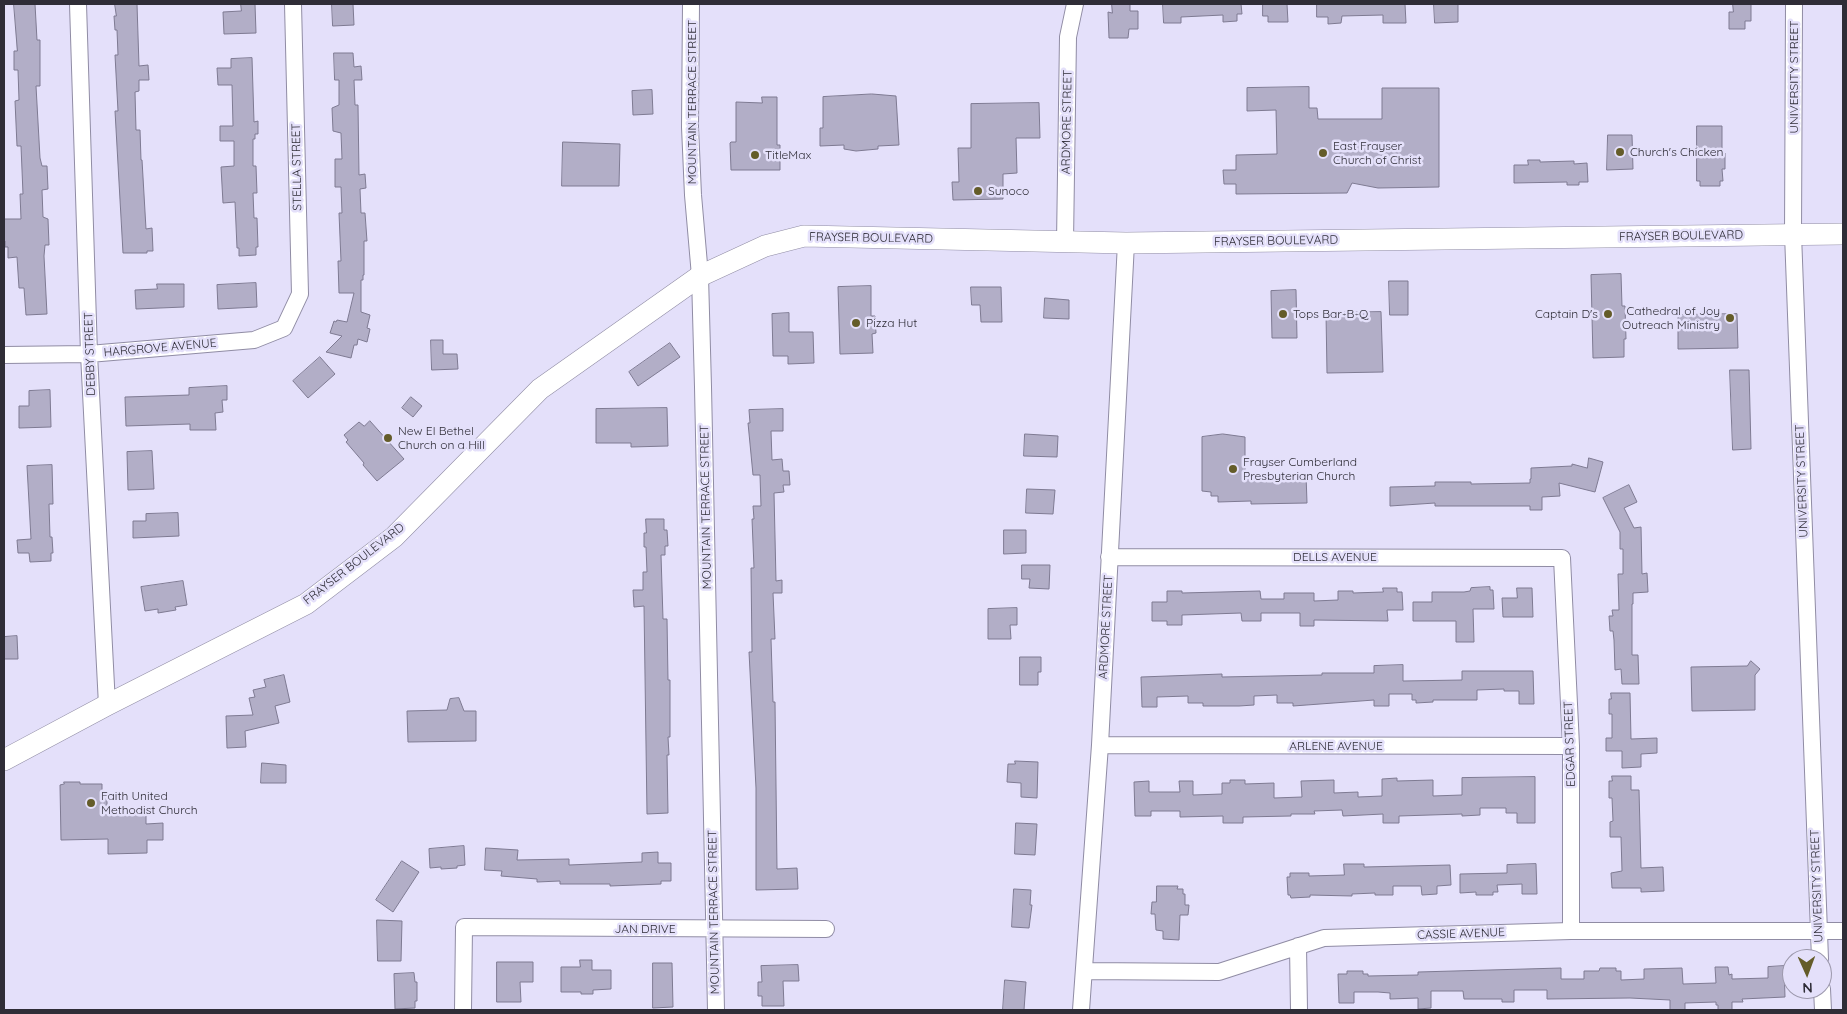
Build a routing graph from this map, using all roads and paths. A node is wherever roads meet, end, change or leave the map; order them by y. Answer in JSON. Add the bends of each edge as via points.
{"nodes":[{"id":1,"x":78,"y":4,"type":"edge"},
{"id":2,"x":293,"y":4,"type":"edge"},
{"id":3,"x":691,"y":4,"type":"edge"},
{"id":4,"x":1075,"y":4,"type":"edge"},
{"id":5,"x":1794,"y":4,"type":"edge"},
{"id":6,"x":1793,"y":234,"type":"junction"},
{"id":7,"x":1843,"y":234,"type":"edge"},
{"id":8,"x":1065,"y":242,"type":"junction"},
{"id":9,"x":1126,"y":243,"type":"junction"},
{"id":10,"x":700,"y":276,"type":"junction"},
{"id":11,"x":284,"y":328,"type":"joint"},
{"id":12,"x":89,"y":354,"type":"junction"},
{"id":13,"x":4,"y":355,"type":"edge"},
{"id":14,"x":1109,"y":557,"type":"junction"},
{"id":15,"x":1562,"y":558,"type":"joint"},
{"id":16,"x":107,"y":705,"type":"junction"},
{"id":17,"x":1100,"y":745,"type":"junction"},
{"id":18,"x":1571,"y":746,"type":"junction"},
{"id":19,"x":4,"y":760,"type":"edge"},
{"id":20,"x":715,"y":929,"type":"junction"},
{"id":21,"x":826,"y":929,"type":"dead end"},
{"id":22,"x":1571,"y":931,"type":"junction"},
{"id":23,"x":1819,"y":931,"type":"junction"},
{"id":24,"x":1843,"y":931,"type":"edge"},
{"id":25,"x":1298,"y":946,"type":"junction"},
{"id":26,"x":1820,"y":949,"type":"edge"},
{"id":27,"x":1084,"y":971,"type":"junction"},
{"id":28,"x":463,"y":1010,"type":"edge"},
{"id":29,"x":716,"y":1010,"type":"edge"},
{"id":30,"x":1081,"y":1010,"type":"edge"},
{"id":31,"x":1299,"y":1010,"type":"edge"}],
"edges":[{"from":1,"to":12,"type":"street","name":"DEBBY STREET"},
{"from":2,"to":11,"type":"street","name":"STELLA STREET","via":[[300,294]]},
{"from":3,"to":10,"type":"street","name":"MOUNTAIN TERRACE STREET","via":[[690,127]]},
{"from":4,"to":8,"type":"street","name":"ARDMORE STREET","via":[[1068,37]]},
{"from":5,"to":6,"type":"street","name":"UNIVERSITY STREET"},
{"from":6,"to":7,"type":"main road","name":"FRAYSER BOULEVARD"},
{"from":6,"to":9,"type":"main road","name":"FRAYSER BOULEVARD"},
{"from":6,"to":23,"type":"street","name":"UNIVERSITY STREET"},
{"from":8,"to":9,"type":"main road","name":"FRAYSER BOULEVARD"},
{"from":8,"to":10,"type":"main road","name":"FRAYSER BOULEVARD","via":[[804,236],[765,246]]},
{"from":9,"to":14,"type":"street","name":"ARDMORE STREET"},
{"from":10,"to":16,"type":"main road","name":"FRAYSER BOULEVARD","via":[[540,389],[394,536],[306,604]]},
{"from":10,"to":20,"type":"street","name":"MOUNTAIN TERRACE STREET"},
{"from":11,"to":12,"type":"street","name":"HARGROVE AVENUE","via":[[254,340]]},
{"from":12,"to":13,"type":"street","name":"HARGROVE AVENUE"},
{"from":12,"to":16,"type":"street","name":"DEBBY STREET"},
{"from":14,"to":15,"type":"street","name":"DELLS AVENUE"},
{"from":14,"to":17,"type":"street","name":"ARDMORE STREET"},
{"from":15,"to":18,"type":"street","name":"EDGAR STREET"},
{"from":16,"to":19,"type":"main road","name":"FRAYSER BOULEVARD"},
{"from":17,"to":18,"type":"street","name":"ARLENE AVENUE"},
{"from":17,"to":27,"type":"street","name":"ARDMORE STREET"},
{"from":18,"to":22,"type":"street","name":"EDGAR STREET"},
{"from":20,"to":21,"type":"street","name":"JAN DRIVE"},
{"from":20,"to":28,"type":"street","name":"JAN DRIVE","via":[[464,927]]},
{"from":20,"to":29,"type":"street","name":"MOUNTAIN TERRACE STREET"},
{"from":22,"to":23,"type":"street","name":"CASSIE AVENUE"},
{"from":22,"to":25,"type":"street","name":"CASSIE AVENUE","via":[[1324,938]]},
{"from":23,"to":24,"type":"street","name":"CASSIE AVENUE"},
{"from":23,"to":26,"type":"street","name":"UNIVERSITY STREET"},
{"from":25,"to":27,"type":"street","name":"CASSIE AVENUE","via":[[1219,972]]},
{"from":25,"to":31,"type":"street"},
{"from":27,"to":30,"type":"street","name":"ARDMORE STREET"}]}
